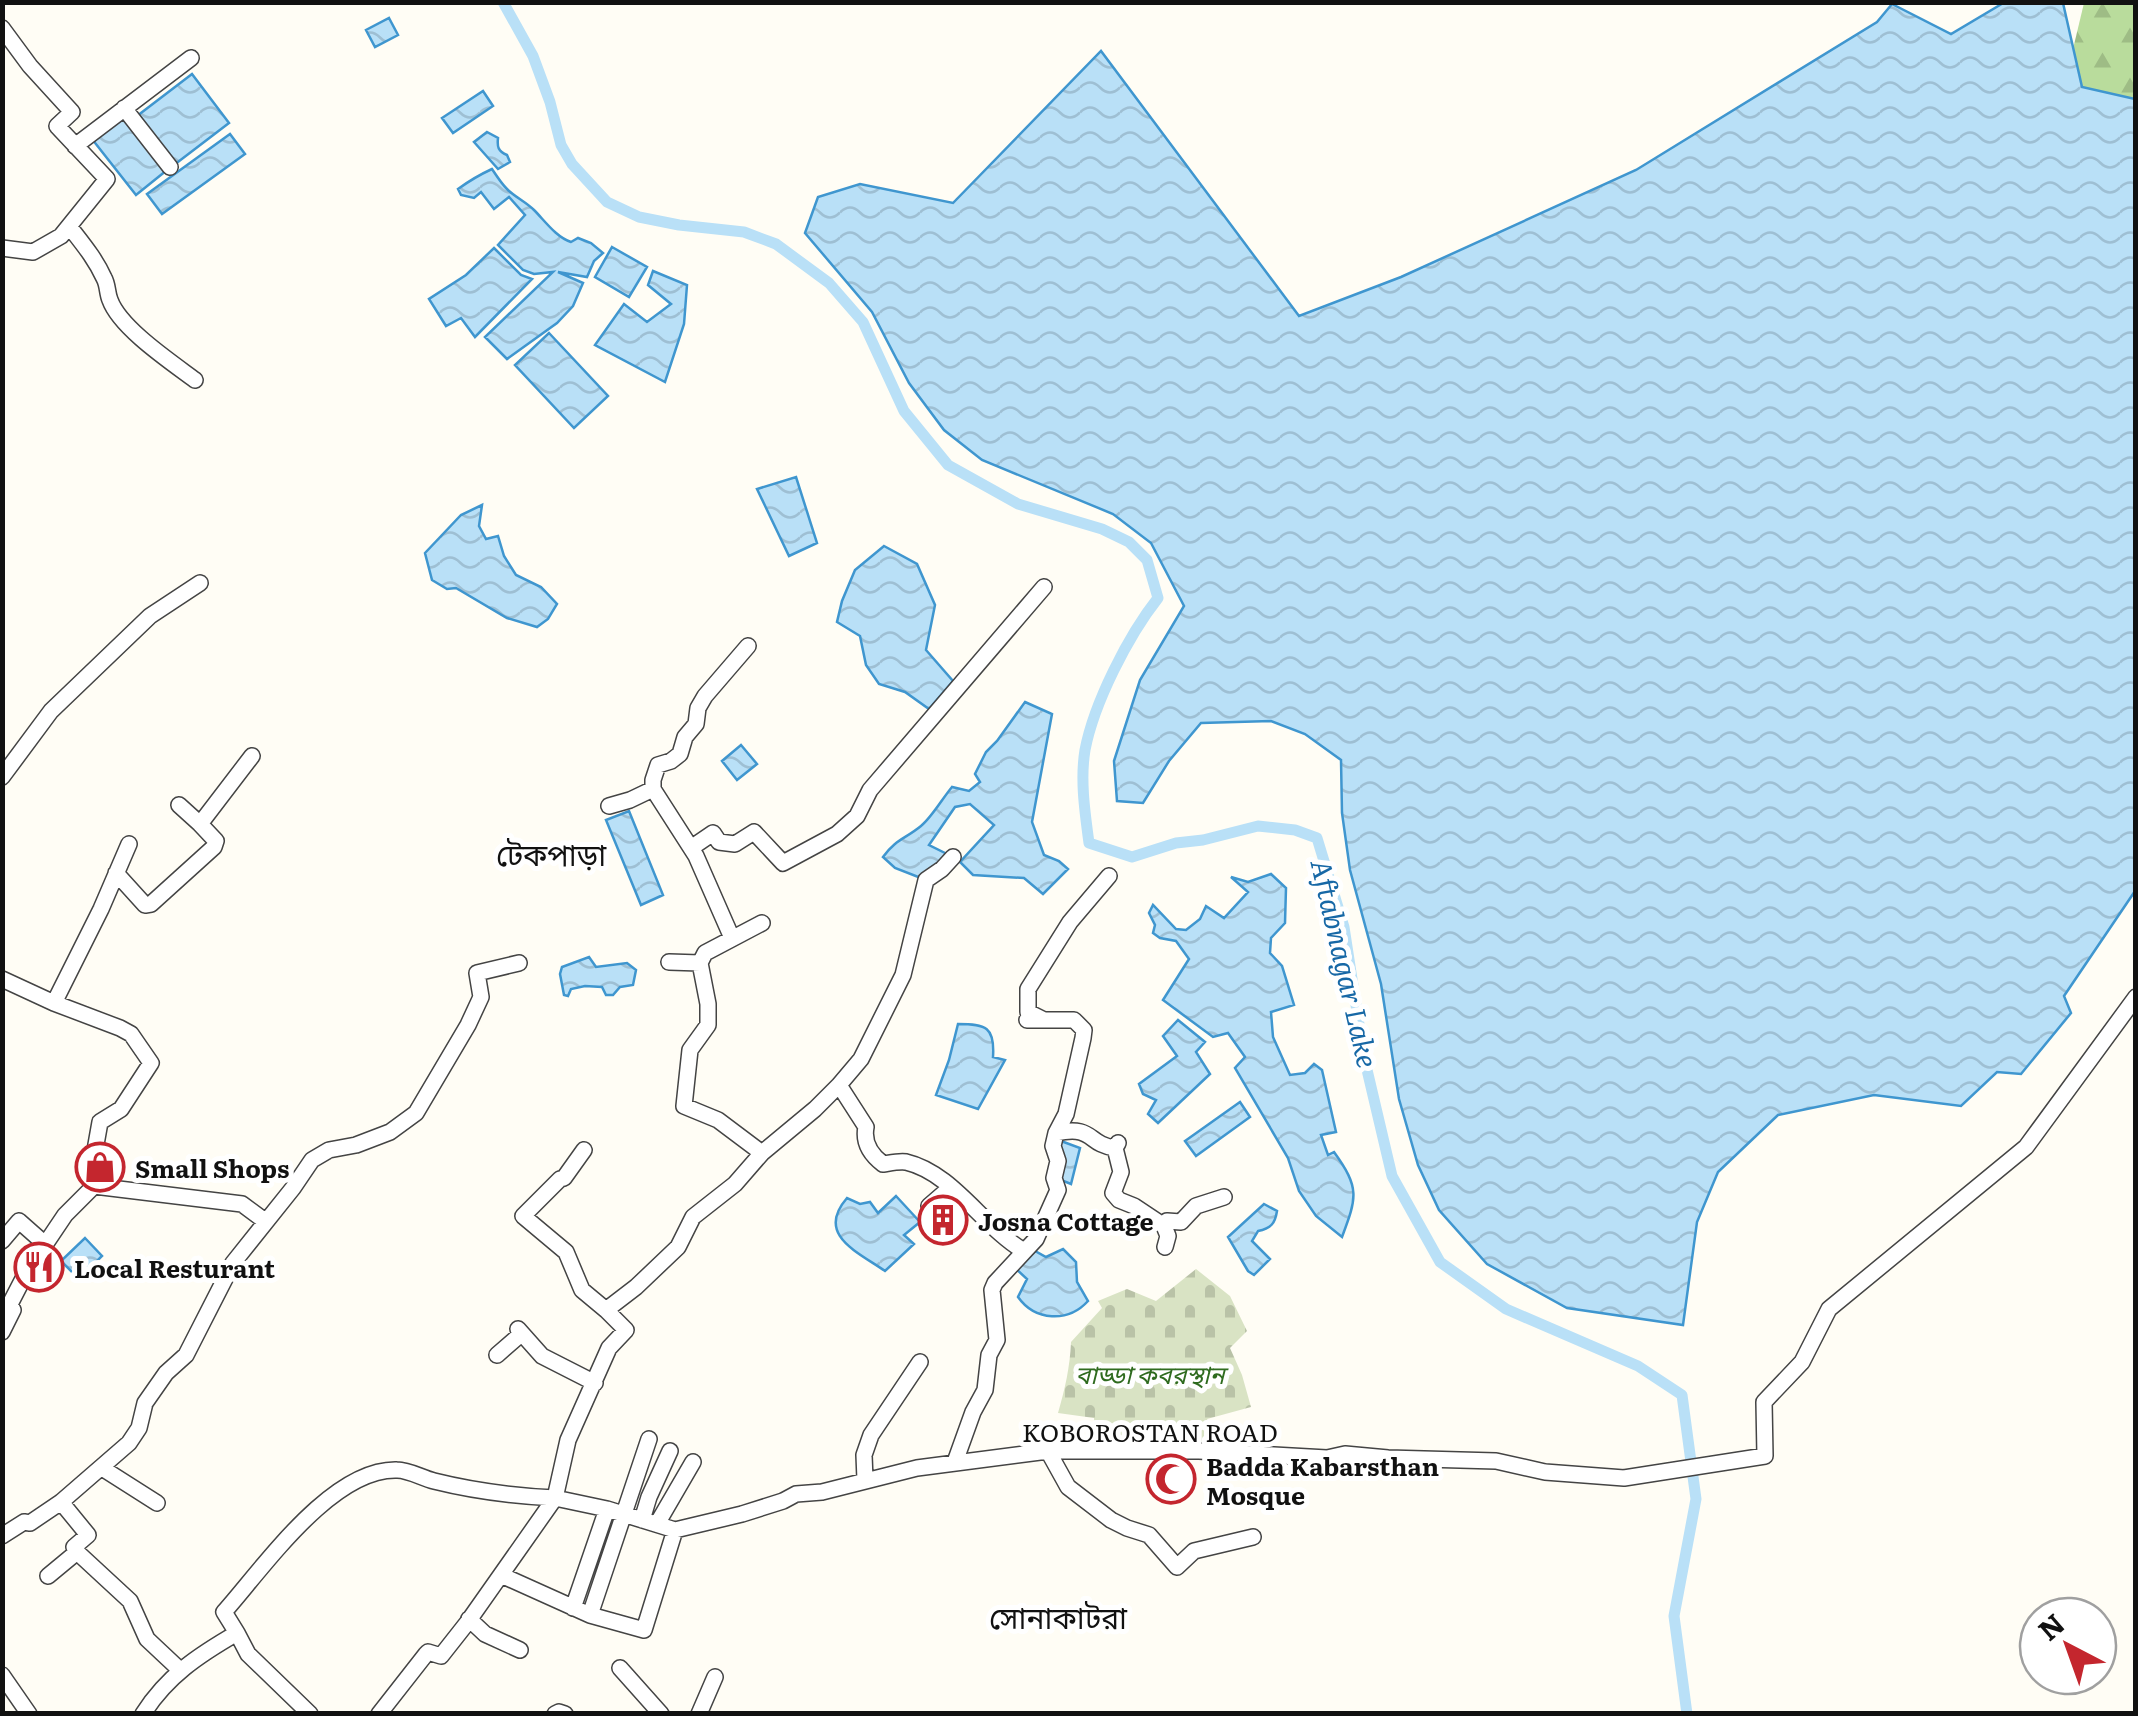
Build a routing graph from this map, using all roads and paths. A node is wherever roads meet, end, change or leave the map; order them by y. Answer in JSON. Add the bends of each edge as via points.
{"nodes":[{"id":1,"x":2,"y":28,"type":"edge"},
{"id":2,"x":191,"y":58,"type":"dead end"},
{"id":3,"x":124,"y":108,"type":"junction"},
{"id":4,"x":75,"y":146,"type":"junction"},
{"id":5,"x":170,"y":167,"type":"dead end"},
{"id":6,"x":69,"y":226,"type":"junction"},
{"id":7,"x":2,"y":248,"type":"edge"},
{"id":8,"x":195,"y":380,"type":"dead end"},
{"id":9,"x":200,"y":583,"type":"dead end"},
{"id":10,"x":1044,"y":587,"type":"dead end"},
{"id":11,"x":748,"y":646,"type":"dead end"},
{"id":12,"x":252,"y":756,"type":"dead end"},
{"id":13,"x":2,"y":777,"type":"edge"},
{"id":14,"x":653,"y":789,"type":"junction"},
{"id":15,"x":179,"y":805,"type":"dead end"},
{"id":16,"x":609,"y":806,"type":"dead end"},
{"id":17,"x":200,"y":824,"type":"junction"},
{"id":18,"x":129,"y":844,"type":"dead end"},
{"id":19,"x":691,"y":848,"type":"junction"},
{"id":20,"x":953,"y":857,"type":"dead end"},
{"id":21,"x":116,"y":874,"type":"junction"},
{"id":22,"x":1110,"y":876,"type":"dead end"},
{"id":23,"x":762,"y":923,"type":"dead end"},
{"id":24,"x":732,"y":938,"type":"junction"},
{"id":25,"x":669,"y":962,"type":"dead end"},
{"id":26,"x":519,"y":963,"type":"dead end"},
{"id":27,"x":700,"y":963,"type":"junction"},
{"id":28,"x":2,"y":980,"type":"edge"},
{"id":29,"x":2136,"y":997,"type":"edge"},
{"id":30,"x":54,"y":1003,"type":"junction"},
{"id":31,"x":839,"y":1084,"type":"junction"},
{"id":32,"x":1056,"y":1134,"type":"junction"},
{"id":33,"x":584,"y":1150,"type":"dead end"},
{"id":34,"x":762,"y":1153,"type":"junction"},
{"id":35,"x":94,"y":1186,"type":"junction"},
{"id":36,"x":952,"y":1186,"type":"junction"},
{"id":37,"x":1224,"y":1197,"type":"dead end"},
{"id":38,"x":929,"y":1206,"type":"dead end"},
{"id":39,"x":265,"y":1220,"type":"junction"},
{"id":40,"x":1164,"y":1226,"type":"junction"},
{"id":41,"x":2,"y":1241,"type":"edge"},
{"id":42,"x":45,"y":1244,"type":"junction"},
{"id":43,"x":1165,"y":1246,"type":"dead end"},
{"id":44,"x":1024,"y":1251,"type":"junction"},
{"id":45,"x":606,"y":1310,"type":"junction"},
{"id":46,"x":2,"y":1332,"type":"edge"},
{"id":47,"x":497,"y":1356,"type":"dead end"},
{"id":48,"x":920,"y":1362,"type":"dead end"},
{"id":49,"x":595,"y":1383,"type":"junction"},
{"id":50,"x":649,"y":1439,"type":"dead end"},
{"id":51,"x":670,"y":1451,"type":"dead end"},
{"id":52,"x":1048,"y":1451,"type":"junction"},
{"id":53,"x":693,"y":1462,"type":"dead end"},
{"id":54,"x":955,"y":1462,"type":"junction"},
{"id":55,"x":102,"y":1468,"type":"junction"},
{"id":56,"x":865,"y":1480,"type":"junction"},
{"id":57,"x":555,"y":1498,"type":"junction"},
{"id":58,"x":61,"y":1502,"type":"junction"},
{"id":59,"x":157,"y":1503,"type":"dead end"},
{"id":60,"x":607,"y":1509,"type":"junction"},
{"id":61,"x":624,"y":1515,"type":"junction"},
{"id":62,"x":649,"y":1522,"type":"junction"},
{"id":63,"x":675,"y":1530,"type":"junction"},
{"id":64,"x":2,"y":1536,"type":"edge"},
{"id":65,"x":1253,"y":1537,"type":"dead end"},
{"id":66,"x":77,"y":1552,"type":"junction"},
{"id":67,"x":501,"y":1574,"type":"junction"},
{"id":68,"x":48,"y":1576,"type":"dead end"},
{"id":69,"x":574,"y":1608,"type":"junction"},
{"id":70,"x":590,"y":1616,"type":"junction"},
{"id":71,"x":470,"y":1619,"type":"junction"},
{"id":72,"x":237,"y":1633,"type":"junction"},
{"id":73,"x":520,"y":1650,"type":"dead end"},
{"id":74,"x":620,"y":1668,"type":"dead end"},
{"id":75,"x":180,"y":1670,"type":"junction"},
{"id":76,"x":2,"y":1675,"type":"edge"},
{"id":77,"x":715,"y":1677,"type":"dead end"},
{"id":78,"x":29,"y":1714,"type":"edge"},
{"id":79,"x":143,"y":1714,"type":"edge"},
{"id":80,"x":310,"y":1714,"type":"edge"},
{"id":81,"x":379,"y":1714,"type":"edge"},
{"id":82,"x":556,"y":1714,"type":"edge"},
{"id":83,"x":564,"y":1714,"type":"edge"},
{"id":84,"x":662,"y":1714,"type":"edge"},
{"id":85,"x":698,"y":1714,"type":"edge"}],
"edges":[{"from":1,"to":4,"type":"street","via":[[72,112],[57,126]]},
{"from":2,"to":3,"type":"street"},
{"from":3,"to":4,"type":"street"},
{"from":3,"to":5,"type":"street"},
{"from":4,"to":6,"type":"street","via":[[108,179]]},
{"from":6,"to":7,"type":"street","via":[[32,252]]},
{"from":6,"to":8,"type":"street","via":[[125,322]]},
{"from":9,"to":13,"type":"street","via":[[150,616],[51,711]]},
{"from":10,"to":19,"type":"street","via":[[837,834],[783,863],[754,832],[736,844],[719,842],[713,833]]},
{"from":11,"to":14,"type":"street","via":[[705,696],[680,754],[655,768]]},
{"from":12,"to":17,"type":"street"},
{"from":14,"to":16,"type":"street"},
{"from":14,"to":19,"type":"street"},
{"from":15,"to":17,"type":"street"},
{"from":17,"to":21,"type":"street","via":[[214,847],[152,904],[145,905]]},
{"from":18,"to":21,"type":"street"},
{"from":19,"to":24,"type":"street"},
{"from":20,"to":31,"type":"street","via":[[926,880],[903,975],[861,1059]]},
{"from":21,"to":30,"type":"street"},
{"from":22,"to":32,"type":"street","via":[[1070,922],[1028,989],[1028,1012],[1035,1020],[1074,1020],[1084,1030]]},
{"from":23,"to":24,"type":"street"},
{"from":24,"to":27,"type":"street"},
{"from":25,"to":27,"type":"street"},
{"from":26,"to":39,"type":"street","via":[[477,974],[481,996],[468,1026],[416,1113],[390,1132],[312,1160]]},
{"from":27,"to":34,"type":"street","via":[[708,1025],[690,1050],[684,1106],[718,1120]]},
{"from":28,"to":30,"type":"street"},
{"from":29,"to":52,"type":"street","name":"KOBOROSTAN ROAD","via":[[2026,1147],[1829,1309],[1802,1362],[1764,1402],[1765,1456],[1624,1478],[1496,1461]]},
{"from":30,"to":35,"type":"street","via":[[130,1034],[151,1063],[122,1109],[100,1122]]},
{"from":31,"to":34,"type":"street"},
{"from":31,"to":36,"type":"street","via":[[866,1127],[873,1156],[883,1164],[904,1162]]},
{"from":32,"to":40,"type":"street","via":[[1077,1130],[1104,1146],[1117,1144],[1120,1172],[1113,1193]]},
{"from":32,"to":44,"type":"street","via":[[1058,1190]]},
{"from":33,"to":45,"type":"street","via":[[522,1216],[566,1252],[582,1290]]},
{"from":34,"to":45,"type":"street","via":[[694,1217],[668,1257]]},
{"from":35,"to":39,"type":"street","via":[[242,1204]]},
{"from":35,"to":42,"type":"street"},
{"from":36,"to":38,"type":"street"},
{"from":36,"to":44,"type":"street"},
{"from":37,"to":40,"type":"street"},
{"from":39,"to":55,"type":"street","via":[[232,1263],[186,1355],[145,1403],[139,1428]]},
{"from":40,"to":43,"type":"street"},
{"from":41,"to":42,"type":"street","via":[[19,1221]]},
{"from":42,"to":46,"type":"street","via":[[10,1304],[14,1310]]},
{"from":44,"to":54,"type":"street","via":[[992,1290],[997,1340],[986,1390]]},
{"from":45,"to":49,"type":"street","via":[[626,1330],[609,1348]]},
{"from":47,"to":49,"type":"street","via":[[520,1331],[542,1356]]},
{"from":48,"to":56,"type":"street","via":[[871,1435]]},
{"from":49,"to":57,"type":"street","via":[[568,1440]]},
{"from":50,"to":61,"type":"street"},
{"from":51,"to":62,"type":"street","via":[[649,1497]]},
{"from":52,"to":54,"type":"street","name":"KOBOROSTAN ROAD"},
{"from":52,"to":65,"type":"street","via":[[1068,1487],[1111,1520],[1149,1535],[1177,1567],[1194,1551]]},
{"from":53,"to":62,"type":"street"},
{"from":54,"to":56,"type":"street","name":"KOBOROSTAN ROAD"},
{"from":55,"to":58,"type":"street"},
{"from":55,"to":59,"type":"street"},
{"from":56,"to":63,"type":"street","name":"KOBOROSTAN ROAD"},
{"from":57,"to":60,"type":"street"},
{"from":57,"to":67,"type":"street"},
{"from":57,"to":72,"type":"street","via":[[498,1494],[398,1470],[356,1480],[293,1531],[224,1612]]},
{"from":58,"to":64,"type":"street"},
{"from":58,"to":66,"type":"street","via":[[88,1534],[74,1547]]},
{"from":60,"to":61,"type":"street"},
{"from":60,"to":69,"type":"street"},
{"from":61,"to":62,"type":"street"},
{"from":61,"to":70,"type":"street"},
{"from":62,"to":63,"type":"street"},
{"from":63,"to":70,"type":"street","via":[[644,1630]]},
{"from":66,"to":68,"type":"street"},
{"from":66,"to":75,"type":"street","via":[[130,1601],[148,1639]]},
{"from":67,"to":69,"type":"street"},
{"from":67,"to":71,"type":"street"},
{"from":69,"to":70,"type":"street"},
{"from":71,"to":73,"type":"street","via":[[485,1634],[504,1634]]},
{"from":71,"to":81,"type":"street","via":[[441,1656],[426,1654]]},
{"from":72,"to":75,"type":"street"},
{"from":72,"to":80,"type":"street","via":[[248,1654]]},
{"from":74,"to":84,"type":"street"},
{"from":75,"to":79,"type":"street"},
{"from":76,"to":78,"type":"street"},
{"from":77,"to":85,"type":"street"},
{"from":82,"to":83,"type":"street"}]}
